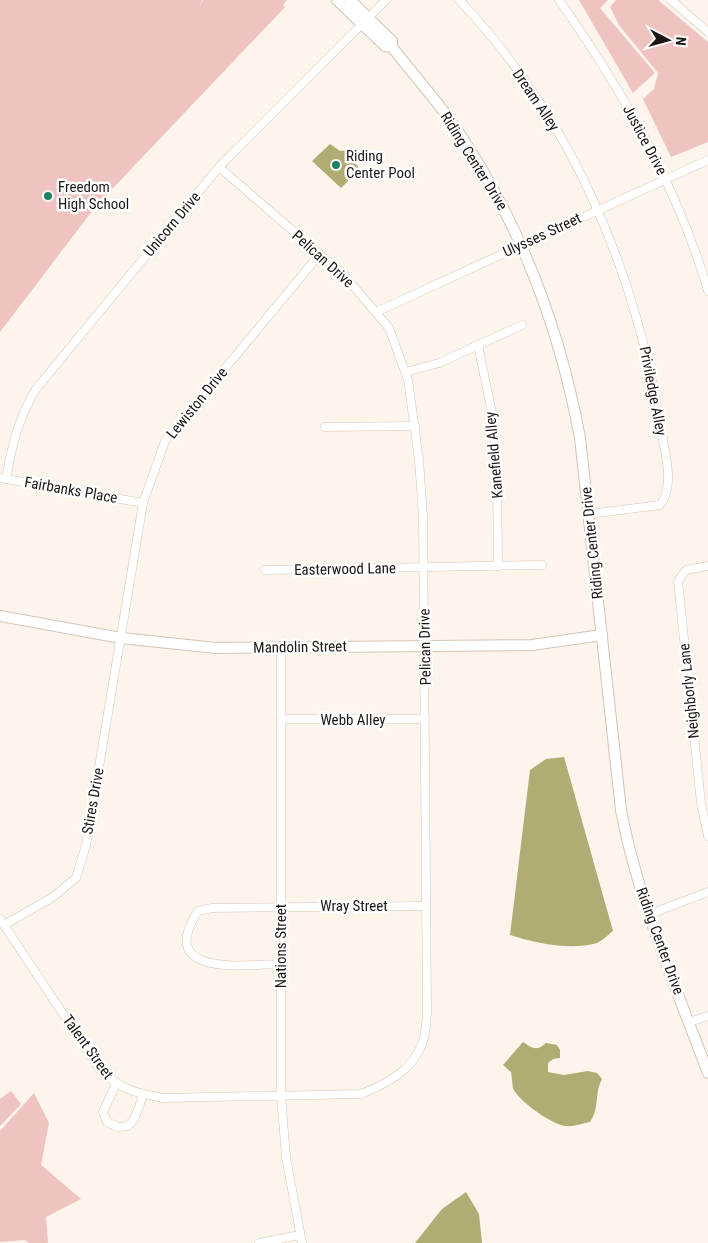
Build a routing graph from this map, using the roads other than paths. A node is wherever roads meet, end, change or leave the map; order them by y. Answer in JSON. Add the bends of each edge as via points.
{"nodes":[{"id":1,"x":337,"y":0,"type":"edge"},
{"id":2,"x":350,"y":0,"type":"edge"},
{"id":3,"x":386,"y":0,"type":"edge"},
{"id":4,"x":459,"y":0,"type":"edge"},
{"id":5,"x":558,"y":0,"type":"edge"},
{"id":6,"x":670,"y":0,"type":"edge"},
{"id":7,"x":366,"y":21,"type":"junction"},
{"id":8,"x":708,"y":32,"type":"edge"},
{"id":9,"x":708,"y":160,"type":"edge"},
{"id":10,"x":219,"y":167,"type":"junction"},
{"id":11,"x":666,"y":178,"type":"junction"},
{"id":12,"x":598,"y":209,"type":"junction"},
{"id":13,"x":522,"y":244,"type":"junction"},
{"id":14,"x":319,"y":255,"type":"junction"},
{"id":15,"x":708,"y":291,"type":"edge"},
{"id":16,"x":376,"y":312,"type":"junction"},
{"id":17,"x":522,"y":325,"type":"dead end"},
{"id":18,"x":478,"y":345,"type":"junction"},
{"id":19,"x":406,"y":372,"type":"junction"},
{"id":20,"x":415,"y":426,"type":"junction"},
{"id":21,"x":325,"y":427,"type":"dead end"},
{"id":22,"x":3,"y":479,"type":"edge"},
{"id":23,"x":143,"y":503,"type":"junction"},
{"id":24,"x":589,"y":514,"type":"junction"},
{"id":25,"x":542,"y":565,"type":"dead end"},
{"id":26,"x":498,"y":566,"type":"junction"},
{"id":27,"x":708,"y":566,"type":"edge"},
{"id":28,"x":424,"y":568,"type":"junction"},
{"id":29,"x":266,"y":570,"type":"dead end"},
{"id":30,"x":0,"y":616,"type":"edge"},
{"id":31,"x":602,"y":635,"type":"junction"},
{"id":32,"x":121,"y":638,"type":"junction"},
{"id":33,"x":424,"y":646,"type":"junction"},
{"id":34,"x":281,"y":647,"type":"junction"},
{"id":35,"x":281,"y":719,"type":"junction"},
{"id":36,"x":425,"y":719,"type":"junction"},
{"id":37,"x":708,"y":836,"type":"edge"},
{"id":38,"x":708,"y":892,"type":"edge"},
{"id":39,"x":281,"y":906,"type":"junction"},
{"id":40,"x":426,"y":906,"type":"junction"},
{"id":41,"x":650,"y":914,"type":"junction"},
{"id":42,"x":2,"y":922,"type":"edge"},
{"id":43,"x":281,"y":964,"type":"junction"},
{"id":44,"x":708,"y":1016,"type":"edge"},
{"id":45,"x":689,"y":1022,"type":"junction"},
{"id":46,"x":708,"y":1073,"type":"edge"},
{"id":47,"x":116,"y":1084,"type":"junction"},
{"id":48,"x":143,"y":1095,"type":"junction"},
{"id":49,"x":281,"y":1095,"type":"junction"},
{"id":50,"x":301,"y":1239,"type":"edge"},
{"id":51,"x":260,"y":1243,"type":"edge"}],
"edges":[{"from":1,"to":7,"type":"street","name":"Riding Center Drive"},
{"from":2,"to":7,"type":"street","name":"Riding Center Drive"},
{"from":3,"to":7,"type":"street","name":"Unicorn Drive"},
{"from":4,"to":12,"type":"street","name":"Dream Alley","via":[[536,96]]},
{"from":5,"to":11,"type":"street","name":"Justice Drive","via":[[601,60]]},
{"from":6,"to":8,"type":"street"},
{"from":7,"to":10,"type":"street","name":"Unicorn Drive"},
{"from":7,"to":13,"type":"street","name":"Riding Center Drive","via":[[392,41],[392,47],[472,152]]},
{"from":9,"to":11,"type":"street","name":"Ulysses Street"},
{"from":10,"to":14,"type":"street","name":"Pelican Drive"},
{"from":10,"to":22,"type":"street","name":"Unicorn Drive","via":[[36,389],[22,412]]},
{"from":11,"to":12,"type":"street","name":"Ulysses Street"},
{"from":11,"to":15,"type":"street","name":"Justice Drive","via":[[683,215]]},
{"from":12,"to":13,"type":"street","name":"Ulysses Street"},
{"from":12,"to":24,"type":"street","name":"Priviledge Alley","via":[[629,290],[648,361],[668,487],[666,498],[660,505]]},
{"from":13,"to":16,"type":"street","name":"Ulysses Street"},
{"from":13,"to":24,"type":"street","name":"Riding Center Drive","via":[[551,317],[563,358],[580,438]]},
{"from":14,"to":16,"type":"street","name":"Pelican Drive","via":[[344,276]]},
{"from":14,"to":23,"type":"street","name":"Lewiston Drive","via":[[165,441]]},
{"from":16,"to":19,"type":"street","name":"Pelican Drive","via":[[390,328]]},
{"from":17,"to":18,"type":"street"},
{"from":18,"to":19,"type":"street","via":[[439,363]]},
{"from":18,"to":26,"type":"street","name":"Kanefield Alley","via":[[494,423]]},
{"from":19,"to":20,"type":"street","name":"Pelican Drive"},
{"from":20,"to":21,"type":"street"},
{"from":20,"to":28,"type":"street","name":"Pelican Drive","via":[[424,516]]},
{"from":22,"to":23,"type":"street","name":"Fairbanks Place"},
{"from":23,"to":32,"type":"street","name":"Lewiston Drive"},
{"from":24,"to":31,"type":"street","name":"Riding Center Drive"},
{"from":25,"to":26,"type":"street"},
{"from":26,"to":28,"type":"street"},
{"from":27,"to":37,"type":"street","name":"Neighborly Lane","via":[[686,570],[678,581],[701,803]]},
{"from":28,"to":29,"type":"street","name":"Easterwood Lane"},
{"from":28,"to":33,"type":"street","name":"Pelican Drive"},
{"from":30,"to":32,"type":"street","name":"Mandolin Street"},
{"from":31,"to":33,"type":"street","name":"Mandolin Street","via":[[532,645]]},
{"from":31,"to":41,"type":"street","name":"Riding Center Drive","via":[[621,810],[628,845]]},
{"from":32,"to":34,"type":"street","name":"Mandolin Street","via":[[216,648]]},
{"from":32,"to":42,"type":"street","name":"Stires Drive","via":[[86,845],[76,878],[53,897]]},
{"from":33,"to":34,"type":"street","name":"Mandolin Street"},
{"from":33,"to":36,"type":"street","name":"Pelican Drive"},
{"from":34,"to":35,"type":"street","name":"Nations Street"},
{"from":35,"to":36,"type":"street","name":"Webb Alley"},
{"from":35,"to":39,"type":"street","name":"Nations Street"},
{"from":36,"to":40,"type":"street","name":"Pelican Drive"},
{"from":38,"to":41,"type":"street"},
{"from":39,"to":40,"type":"street","name":"Wray Street"},
{"from":39,"to":43,"type":"street","name":"Nations Street"},
{"from":39,"to":43,"type":"street","name":"Wray Street","via":[[212,908],[198,912],[187,937],[189,950],[198,960],[211,965]]},
{"from":40,"to":49,"type":"street","name":"Pelican Drive","via":[[427,1013],[423,1044],[410,1065],[385,1084],[361,1094]]},
{"from":41,"to":45,"type":"street","name":"Riding Center Drive"},
{"from":42,"to":47,"type":"street","name":"Talent Street","via":[[102,1071]]},
{"from":43,"to":49,"type":"street","name":"Nations Street"},
{"from":44,"to":45,"type":"street"},
{"from":45,"to":46,"type":"street","name":"Riding Center Drive"},
{"from":47,"to":48,"type":"street","name":"Talent Street"},
{"from":47,"to":48,"type":"street","via":[[103,1112],[107,1122],[118,1128],[128,1126],[135,1118]]},
{"from":48,"to":49,"type":"street","name":"Talent Street","via":[[163,1098]]},
{"from":49,"to":50,"type":"street","name":"Nations Street","via":[[286,1158]]},
{"from":50,"to":51,"type":"street"}]}
